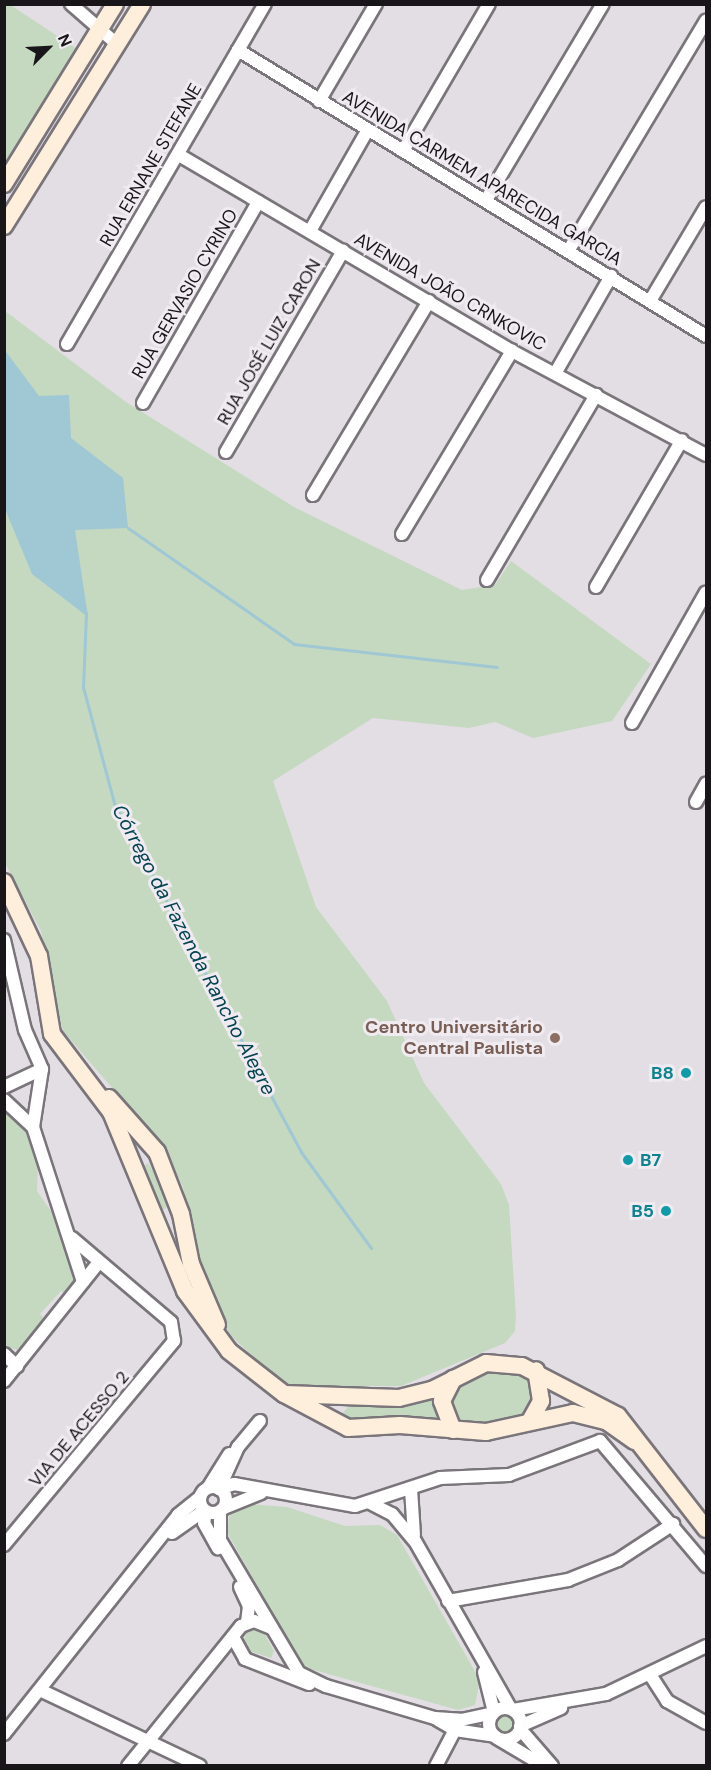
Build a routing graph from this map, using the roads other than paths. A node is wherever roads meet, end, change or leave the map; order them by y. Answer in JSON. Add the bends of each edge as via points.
{"nodes":[{"id":1,"x":116,"y":4,"type":"edge"},
{"id":2,"x":142,"y":4,"type":"edge"},
{"id":3,"x":265,"y":4,"type":"edge"},
{"id":4,"x":376,"y":4,"type":"edge"},
{"id":5,"x":489,"y":4,"type":"edge"},
{"id":6,"x":603,"y":4,"type":"edge"},
{"id":7,"x":72,"y":5,"type":"edge"},
{"id":8,"x":706,"y":21,"type":"edge"},
{"id":9,"x":98,"y":33,"type":"junction"},
{"id":10,"x":118,"y":45,"type":"junction"},
{"id":11,"x":238,"y":50,"type":"junction"},
{"id":12,"x":319,"y":101,"type":"junction"},
{"id":13,"x":368,"y":131,"type":"junction"},
{"id":14,"x":403,"y":151,"type":"junction"},
{"id":15,"x":179,"y":154,"type":"junction"},
{"id":16,"x":4,"y":184,"type":"edge"},
{"id":17,"x":486,"y":200,"type":"junction"},
{"id":18,"x":258,"y":202,"type":"junction"},
{"id":19,"x":706,"y":207,"type":"edge"},
{"id":20,"x":4,"y":226,"type":"edge"},
{"id":21,"x":310,"y":231,"type":"junction"},
{"id":22,"x":570,"y":248,"type":"junction"},
{"id":23,"x":344,"y":251,"type":"junction"},
{"id":24,"x":611,"y":276,"type":"junction"},
{"id":25,"x":650,"y":301,"type":"junction"},
{"id":26,"x":429,"y":302,"type":"junction"},
{"id":27,"x":706,"y":336,"type":"edge"},
{"id":28,"x":68,"y":344,"type":"dead end"},
{"id":29,"x":513,"y":351,"type":"junction"},
{"id":30,"x":556,"y":372,"type":"junction"},
{"id":31,"x":596,"y":395,"type":"junction"},
{"id":32,"x":143,"y":403,"type":"dead end"},
{"id":33,"x":682,"y":440,"type":"junction"},
{"id":34,"x":226,"y":452,"type":"dead end"},
{"id":35,"x":706,"y":455,"type":"edge"},
{"id":36,"x":313,"y":495,"type":"dead end"},
{"id":37,"x":402,"y":534,"type":"dead end"},
{"id":38,"x":487,"y":579,"type":"dead end"},
{"id":39,"x":596,"y":587,"type":"dead end"},
{"id":40,"x":706,"y":592,"type":"edge"},
{"id":41,"x":632,"y":723,"type":"dead end"},
{"id":42,"x":706,"y":784,"type":"edge"},
{"id":43,"x":696,"y":802,"type":"dead end"},
{"id":44,"x":4,"y":882,"type":"edge"},
{"id":45,"x":4,"y":940,"type":"edge"},
{"id":46,"x":9,"y":968,"type":"edge"},
{"id":47,"x":42,"y":1069,"type":"junction"},
{"id":48,"x":84,"y":1075,"type":"junction"},
{"id":49,"x":4,"y":1087,"type":"edge"},
{"id":50,"x":4,"y":1100,"type":"edge"},
{"id":51,"x":33,"y":1126,"type":"junction"},
{"id":52,"x":157,"y":1152,"type":"junction"},
{"id":53,"x":129,"y":1156,"type":"junction"},
{"id":54,"x":177,"y":1203,"type":"junction"},
{"id":55,"x":152,"y":1212,"type":"junction"},
{"id":56,"x":72,"y":1238,"type":"junction"},
{"id":57,"x":99,"y":1262,"type":"junction"},
{"id":58,"x":82,"y":1282,"type":"junction"},
{"id":59,"x":4,"y":1354,"type":"edge"},
{"id":60,"x":245,"y":1365,"type":"junction"},
{"id":61,"x":17,"y":1366,"type":"junction"},
{"id":62,"x":536,"y":1370,"type":"junction"},
{"id":63,"x":453,"y":1379,"type":"junction"},
{"id":64,"x":4,"y":1381,"type":"edge"},
{"id":65,"x":285,"y":1394,"type":"junction"},
{"id":66,"x":343,"y":1396,"type":"junction"},
{"id":67,"x":260,"y":1421,"type":"dead end"},
{"id":68,"x":331,"y":1421,"type":"junction"},
{"id":69,"x":530,"y":1421,"type":"junction"},
{"id":70,"x":453,"y":1430,"type":"junction"},
{"id":71,"x":635,"y":1441,"type":"junction"},
{"id":72,"x":235,"y":1452,"type":"junction"},
{"id":73,"x":240,"y":1485,"type":"junction"},
{"id":74,"x":411,"y":1489,"type":"junction"},
{"id":75,"x":209,"y":1491,"type":"junction"},
{"id":76,"x":266,"y":1493,"type":"junction"},
{"id":77,"x":370,"y":1503,"type":"junction"},
{"id":78,"x":222,"y":1510,"type":"junction"},
{"id":79,"x":205,"y":1511,"type":"junction"},
{"id":80,"x":673,"y":1524,"type":"junction"},
{"id":81,"x":706,"y":1529,"type":"edge"},
{"id":82,"x":9,"y":1530,"type":"edge"},
{"id":83,"x":415,"y":1541,"type":"junction"},
{"id":84,"x":157,"y":1544,"type":"junction"},
{"id":85,"x":4,"y":1545,"type":"edge"},
{"id":86,"x":228,"y":1555,"type":"junction"},
{"id":87,"x":706,"y":1566,"type":"edge"},
{"id":88,"x":236,"y":1569,"type":"junction"},
{"id":89,"x":448,"y":1602,"type":"junction"},
{"id":90,"x":247,"y":1623,"type":"junction"},
{"id":91,"x":272,"y":1629,"type":"junction"},
{"id":92,"x":233,"y":1637,"type":"junction"},
{"id":93,"x":278,"y":1641,"type":"junction"},
{"id":94,"x":706,"y":1646,"type":"edge"},
{"id":95,"x":476,"y":1652,"type":"junction"},
{"id":96,"x":240,"y":1654,"type":"junction"},
{"id":97,"x":260,"y":1666,"type":"junction"},
{"id":98,"x":651,"y":1676,"type":"junction"},
{"id":99,"x":198,"y":1677,"type":"junction"},
{"id":100,"x":326,"y":1686,"type":"junction"},
{"id":101,"x":40,"y":1690,"type":"junction"},
{"id":102,"x":570,"y":1704,"type":"junction"},
{"id":103,"x":512,"y":1709,"type":"junction"},
{"id":104,"x":494,"y":1713,"type":"junction"},
{"id":105,"x":706,"y":1723,"type":"edge"},
{"id":106,"x":458,"y":1725,"type":"junction"},
{"id":107,"x":520,"y":1728,"type":"junction"},
{"id":108,"x":4,"y":1734,"type":"edge"},
{"id":109,"x":496,"y":1737,"type":"junction"},
{"id":110,"x":146,"y":1742,"type":"junction"},
{"id":111,"x":128,"y":1766,"type":"edge"},
{"id":112,"x":200,"y":1766,"type":"edge"},
{"id":113,"x":436,"y":1766,"type":"edge"},
{"id":114,"x":544,"y":1766,"type":"edge"},
{"id":115,"x":552,"y":1766,"type":"edge"}],
"edges":[{"from":1,"to":9,"type":"street"},
{"from":2,"to":10,"type":"street"},
{"from":3,"to":11,"type":"street","name":"RUA ERNANE STEFANE"},
{"from":4,"to":12,"type":"street"},
{"from":5,"to":14,"type":"street"},
{"from":6,"to":17,"type":"street"},
{"from":7,"to":9,"type":"street"},
{"from":8,"to":22,"type":"street"},
{"from":9,"to":10,"type":"street"},
{"from":9,"to":16,"type":"street"},
{"from":10,"to":20,"type":"street"},
{"from":11,"to":12,"type":"street","name":"AVENIDA CARMEM APARECIDA GARCIA"},
{"from":11,"to":15,"type":"street","name":"RUA ERNANE STEFANE"},
{"from":12,"to":13,"type":"street","name":"AVENIDA CARMEM APARECIDA GARCIA"},
{"from":13,"to":14,"type":"street","name":"AVENIDA CARMEM APARECIDA GARCIA"},
{"from":13,"to":21,"type":"street"},
{"from":14,"to":17,"type":"street","name":"AVENIDA CARMEM APARECIDA GARCIA"},
{"from":15,"to":18,"type":"street","name":"AVENIDA JOÃO CRNKOVIC"},
{"from":15,"to":28,"type":"street","name":"RUA ERNANE STEFANE"},
{"from":17,"to":22,"type":"street","name":"AVENIDA CARMEM APARECIDA GARCIA"},
{"from":18,"to":21,"type":"street","name":"AVENIDA JOÃO CRNKOVIC"},
{"from":18,"to":32,"type":"street","name":"RUA GERVASIO CYRINO"},
{"from":19,"to":25,"type":"street"},
{"from":21,"to":23,"type":"street","name":"AVENIDA JOÃO CRNKOVIC"},
{"from":22,"to":24,"type":"street","name":"AVENIDA CARMEM APARECIDA GARCIA"},
{"from":23,"to":26,"type":"street","name":"AVENIDA JOÃO CRNKOVIC"},
{"from":23,"to":34,"type":"street","name":"RUA JOSÉ LUIZ CARON"},
{"from":24,"to":25,"type":"street","name":"AVENIDA CARMEM APARECIDA GARCIA"},
{"from":24,"to":30,"type":"street"},
{"from":25,"to":27,"type":"street","name":"AVENIDA CARMEM APARECIDA GARCIA"},
{"from":26,"to":29,"type":"street","name":"AVENIDA JOÃO CRNKOVIC"},
{"from":26,"to":36,"type":"street"},
{"from":29,"to":30,"type":"street","name":"AVENIDA JOÃO CRNKOVIC"},
{"from":29,"to":37,"type":"street"},
{"from":30,"to":31,"type":"street","name":"AVENIDA JOÃO CRNKOVIC"},
{"from":31,"to":33,"type":"street","name":"AVENIDA JOÃO CRNKOVIC"},
{"from":31,"to":38,"type":"street"},
{"from":33,"to":35,"type":"street","name":"AVENIDA JOÃO CRNKOVIC"},
{"from":33,"to":39,"type":"street"},
{"from":40,"to":41,"type":"street"},
{"from":42,"to":43,"type":"street"},
{"from":44,"to":48,"type":"street","via":[[35,945],[52,1034]]},
{"from":45,"to":46,"type":"street"},
{"from":46,"to":47,"type":"street","via":[[25,1030]]},
{"from":47,"to":49,"type":"street"},
{"from":47,"to":51,"type":"street"},
{"from":48,"to":52,"type":"street"},
{"from":48,"to":53,"type":"street","via":[[111,1112]]},
{"from":50,"to":51,"type":"street"},
{"from":51,"to":56,"type":"street"},
{"from":52,"to":53,"type":"street"},
{"from":52,"to":54,"type":"street"},
{"from":53,"to":55,"type":"street"},
{"from":54,"to":55,"type":"street","via":[[169,1213]]},
{"from":54,"to":60,"type":"street","via":[[205,1299]]},
{"from":55,"to":60,"type":"street","via":[[185,1291]]},
{"from":56,"to":57,"type":"street"},
{"from":56,"to":58,"type":"street"},
{"from":57,"to":58,"type":"street"},
{"from":57,"to":82,"type":"street","name":"VIA DE ACESSO 2","via":[[166,1316],[176,1334],[172,1346]]},
{"from":58,"to":61,"type":"street"},
{"from":59,"to":61,"type":"street"},
{"from":60,"to":65,"type":"street"},
{"from":61,"to":64,"type":"street"},
{"from":62,"to":63,"type":"street","via":[[495,1362]]},
{"from":62,"to":69,"type":"street","via":[[541,1401]]},
{"from":62,"to":71,"type":"street","via":[[605,1406]]},
{"from":63,"to":66,"type":"street","via":[[415,1395]]},
{"from":63,"to":70,"type":"street","via":[[442,1401]]},
{"from":65,"to":66,"type":"street"},
{"from":65,"to":68,"type":"street"},
{"from":66,"to":68,"type":"street","via":[[331,1407]]},
{"from":67,"to":72,"type":"street"},
{"from":68,"to":70,"type":"street","via":[[348,1428]]},
{"from":69,"to":70,"type":"street","via":[[486,1432]]},
{"from":69,"to":71,"type":"street","via":[[584,1414]]},
{"from":71,"to":81,"type":"street"},
{"from":72,"to":73,"type":"street"},
{"from":72,"to":75,"type":"street"},
{"from":73,"to":75,"type":"street"},
{"from":73,"to":76,"type":"street"},
{"from":74,"to":77,"type":"street"},
{"from":74,"to":80,"type":"street","via":[[440,1478],[509,1475],[600,1441]]},
{"from":74,"to":83,"type":"street","via":[[408,1509]]},
{"from":75,"to":78,"type":"street"},
{"from":75,"to":79,"type":"street"},
{"from":75,"to":84,"type":"street"},
{"from":76,"to":77,"type":"street","via":[[339,1507]]},
{"from":76,"to":78,"type":"street"},
{"from":77,"to":83,"type":"street","via":[[392,1514]]},
{"from":78,"to":79,"type":"street"},
{"from":78,"to":86,"type":"street","via":[[218,1532]]},
{"from":79,"to":84,"type":"street"},
{"from":79,"to":86,"type":"street","via":[[208,1531]]},
{"from":80,"to":87,"type":"street"},
{"from":80,"to":89,"type":"street","via":[[618,1560],[568,1581]]},
{"from":82,"to":85,"type":"street","name":"VIA DE ACESSO 2"},
{"from":83,"to":89,"type":"street"},
{"from":84,"to":101,"type":"street"},
{"from":86,"to":88,"type":"street"},
{"from":88,"to":90,"type":"street","via":[[249,1606]]},
{"from":88,"to":91,"type":"street"},
{"from":89,"to":95,"type":"street"},
{"from":90,"to":91,"type":"street"},
{"from":90,"to":92,"type":"street"},
{"from":91,"to":93,"type":"street"},
{"from":92,"to":96,"type":"street"},
{"from":92,"to":99,"type":"street"},
{"from":93,"to":97,"type":"street","via":[[277,1658]]},
{"from":93,"to":100,"type":"street","via":[[295,1669]]},
{"from":94,"to":98,"type":"street"},
{"from":95,"to":103,"type":"street"},
{"from":95,"to":104,"type":"street"},
{"from":96,"to":97,"type":"street"},
{"from":96,"to":99,"type":"street","via":[[223,1657]]},
{"from":97,"to":100,"type":"street"},
{"from":98,"to":102,"type":"street"},
{"from":98,"to":105,"type":"street","via":[[667,1701]]},
{"from":99,"to":110,"type":"street"},
{"from":100,"to":106,"type":"street"},
{"from":101,"to":108,"type":"street"},
{"from":101,"to":110,"type":"street"},
{"from":102,"to":103,"type":"street"},
{"from":102,"to":107,"type":"street"},
{"from":103,"to":104,"type":"street"},
{"from":103,"to":107,"type":"street"},
{"from":104,"to":106,"type":"street"},
{"from":104,"to":109,"type":"street","via":[[490,1728]]},
{"from":106,"to":109,"type":"street"},
{"from":106,"to":113,"type":"street"},
{"from":107,"to":109,"type":"street","via":[[510,1738]]},
{"from":107,"to":115,"type":"street"},
{"from":109,"to":114,"type":"street","via":[[500,1745]]},
{"from":110,"to":111,"type":"street"},
{"from":110,"to":112,"type":"street"}]}
